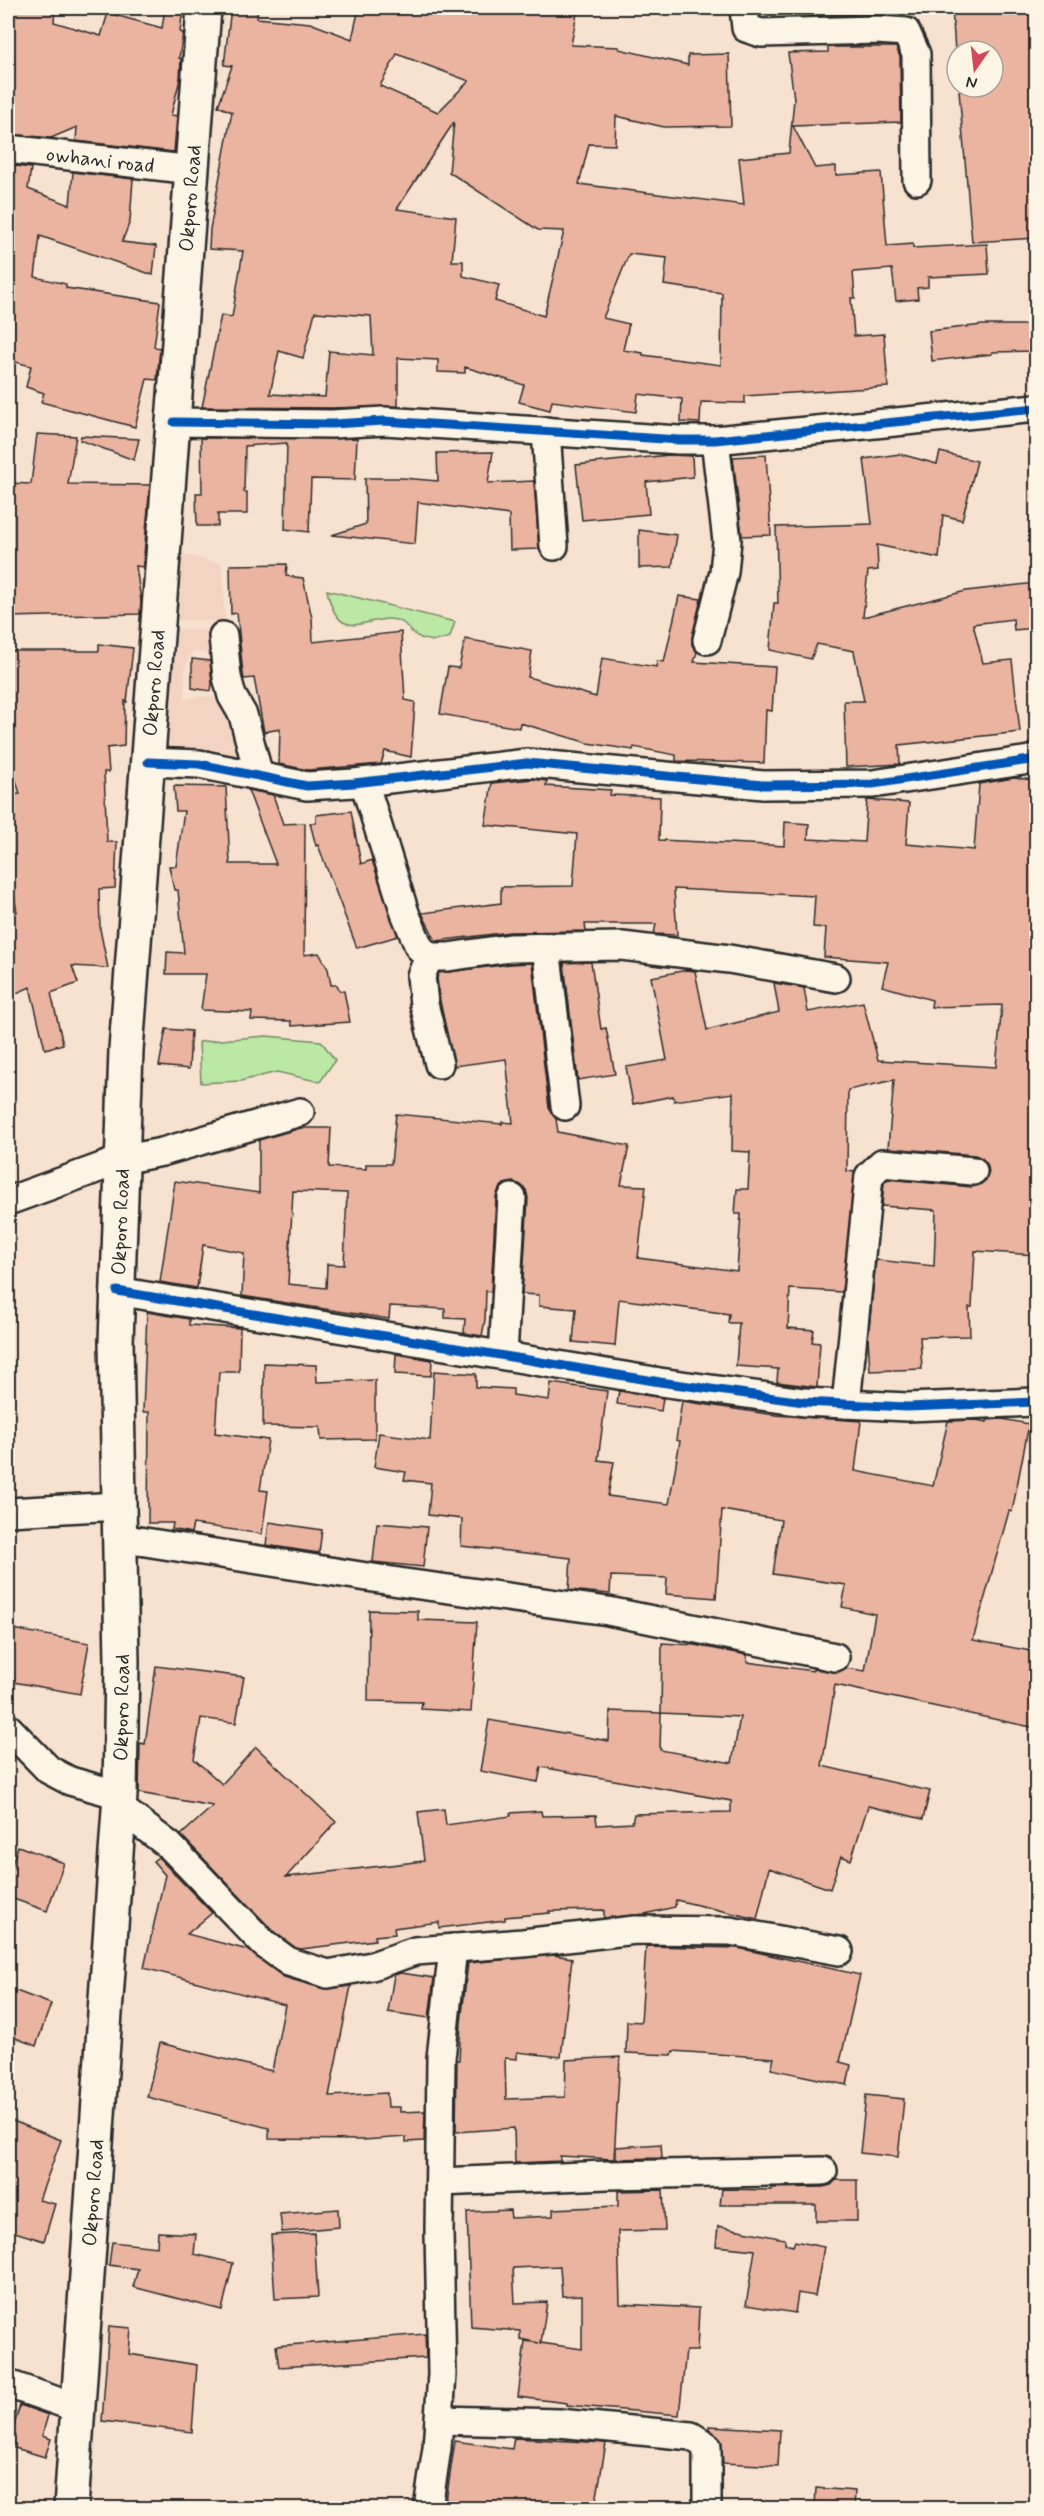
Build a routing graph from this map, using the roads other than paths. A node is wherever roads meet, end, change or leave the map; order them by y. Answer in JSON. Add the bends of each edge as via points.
{"nodes":[{"id":1,"x":204,"y":8,"type":"edge"},
{"id":2,"x":744,"y":8,"type":"edge"},
{"id":3,"x":8,"y":149,"type":"edge"},
{"id":4,"x":193,"y":170,"type":"junction"},
{"id":5,"x":917,"y":180,"type":"dead end"},
{"id":6,"x":1036,"y":408,"type":"edge"},
{"id":7,"x":174,"y":422,"type":"junction"},
{"id":8,"x":546,"y":431,"type":"junction"},
{"id":9,"x":715,"y":440,"type":"junction"},
{"id":10,"x":554,"y":546,"type":"dead end"},
{"id":11,"x":223,"y":636,"type":"dead end"},
{"id":12,"x":707,"y":640,"type":"dead end"},
{"id":13,"x":1036,"y":759,"type":"edge"},
{"id":14,"x":148,"y":762,"type":"junction"},
{"id":15,"x":259,"y":776,"type":"junction"},
{"id":16,"x":364,"y":782,"type":"junction"},
{"id":17,"x":546,"y":947,"type":"junction"},
{"id":18,"x":429,"y":957,"type":"junction"},
{"id":19,"x":836,"y":978,"type":"dead end"},
{"id":20,"x":439,"y":1064,"type":"dead end"},
{"id":21,"x":565,"y":1106,"type":"dead end"},
{"id":22,"x":300,"y":1112,"type":"dead end"},
{"id":23,"x":121,"y":1160,"type":"junction"},
{"id":24,"x":973,"y":1171,"type":"dead end"},
{"id":25,"x":512,"y":1198,"type":"dead end"},
{"id":26,"x":8,"y":1201,"type":"edge"},
{"id":27,"x":117,"y":1291,"type":"junction"},
{"id":28,"x":503,"y":1354,"type":"junction"},
{"id":29,"x":1036,"y":1402,"type":"edge"},
{"id":30,"x":846,"y":1404,"type":"junction"},
{"id":31,"x":119,"y":1506,"type":"junction"},
{"id":32,"x":8,"y":1512,"type":"edge"},
{"id":33,"x":120,"y":1538,"type":"junction"},
{"id":34,"x":835,"y":1657,"type":"dead end"},
{"id":35,"x":8,"y":1728,"type":"edge"},
{"id":36,"x":119,"y":1801,"type":"junction"},
{"id":37,"x":453,"y":1948,"type":"junction"},
{"id":38,"x":839,"y":1951,"type":"dead end"},
{"id":39,"x":823,"y":2171,"type":"dead end"},
{"id":40,"x":440,"y":2182,"type":"junction"},
{"id":41,"x":8,"y":2384,"type":"edge"},
{"id":42,"x":77,"y":2408,"type":"junction"},
{"id":43,"x":439,"y":2420,"type":"junction"},
{"id":44,"x":71,"y":2508,"type":"edge"},
{"id":45,"x":428,"y":2508,"type":"edge"},
{"id":46,"x":707,"y":2508,"type":"edge"}],
"edges":[{"from":1,"to":4,"type":"main road","name":"Okporo Road"},
{"from":2,"to":5,"type":"street","via":[[746,28],[761,33],[906,32],[916,54]]},
{"from":3,"to":4,"type":"street","name":"owhani road"},
{"from":4,"to":7,"type":"main road","name":"Okporo Road"},
{"from":6,"to":9,"type":"street"},
{"from":7,"to":8,"type":"street","via":[[384,421]]},
{"from":7,"to":14,"type":"main road","name":"Okporo Road"},
{"from":8,"to":9,"type":"street"},
{"from":8,"to":10,"type":"street"},
{"from":9,"to":12,"type":"street","via":[[727,541],[724,572]]},
{"from":11,"to":15,"type":"street","via":[[227,677],[243,715]]},
{"from":13,"to":16,"type":"street","via":[[873,784],[763,785],[527,763]]},
{"from":14,"to":15,"type":"street","via":[[199,764]]},
{"from":14,"to":23,"type":"main road","name":"Okporo Road"},
{"from":15,"to":16,"type":"street","via":[[307,786]]},
{"from":16,"to":18,"type":"street","via":[[405,913],[419,947]]},
{"from":17,"to":18,"type":"street"},
{"from":17,"to":19,"type":"street","via":[[622,946]]},
{"from":17,"to":21,"type":"street"},
{"from":18,"to":20,"type":"street","via":[[422,976],[423,995]]},
{"from":22,"to":23,"type":"street"},
{"from":23,"to":26,"type":"street"},
{"from":23,"to":27,"type":"main road","name":"Okporo Road"},
{"from":24,"to":30,"type":"street","via":[[882,1163],[869,1176]]},
{"from":25,"to":28,"type":"street"},
{"from":27,"to":28,"type":"street"},
{"from":27,"to":31,"type":"main road","name":"Okporo Road"},
{"from":28,"to":30,"type":"street","via":[[672,1383],[804,1402]]},
{"from":29,"to":30,"type":"street","via":[[907,1407]]},
{"from":31,"to":32,"type":"street"},
{"from":31,"to":33,"type":"main road","name":"Okporo Road"},
{"from":33,"to":34,"type":"street","via":[[608,1611]]},
{"from":33,"to":36,"type":"main road","name":"Okporo Road"},
{"from":35,"to":36,"type":"street","via":[[49,1770]]},
{"from":36,"to":37,"type":"street","via":[[170,1846],[263,1943],[289,1962],[327,1974],[372,1966],[415,1951]]},
{"from":36,"to":42,"type":"main road","name":"Okporo Road"},
{"from":37,"to":38,"type":"street","via":[[635,1930],[730,1931]]},
{"from":37,"to":40,"type":"street","via":[[441,2058]]},
{"from":39,"to":40,"type":"street"},
{"from":40,"to":43,"type":"street"},
{"from":41,"to":42,"type":"street"},
{"from":42,"to":44,"type":"main road","name":"Okporo Road"},
{"from":43,"to":45,"type":"street"},
{"from":43,"to":46,"type":"street","via":[[559,2423],[691,2436],[707,2446]]}]}
